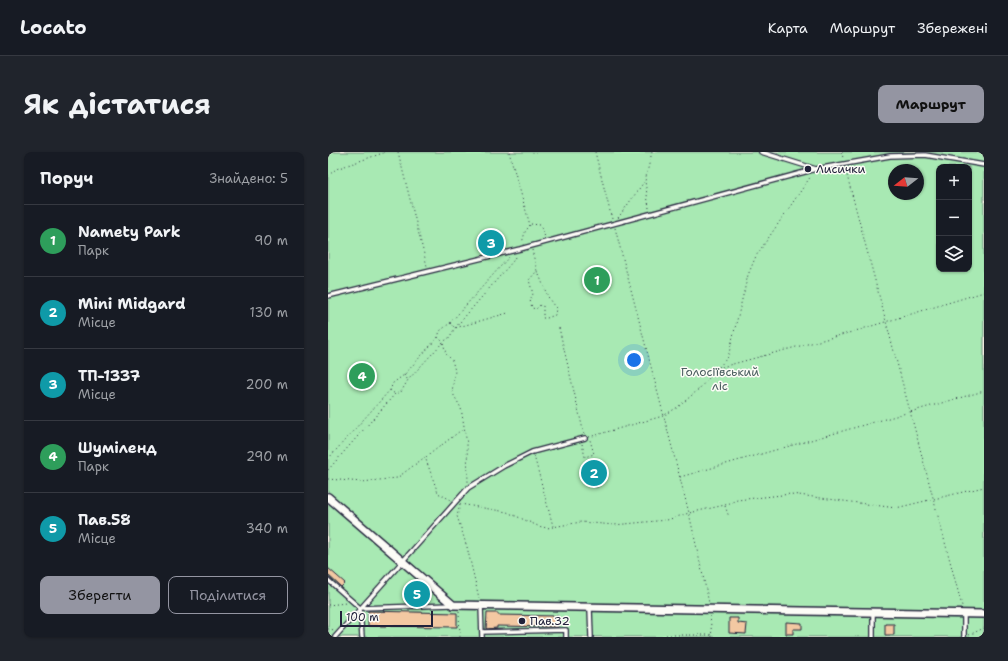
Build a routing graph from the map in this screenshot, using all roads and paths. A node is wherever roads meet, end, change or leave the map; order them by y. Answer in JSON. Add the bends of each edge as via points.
{"nodes":[{"id":1,"x":386,"y":152,"type":"edge"},
{"id":2,"x":398,"y":152,"type":"edge"},
{"id":3,"x":509,"y":152,"type":"edge"},
{"id":4,"x":595,"y":152,"type":"edge"},
{"id":5,"x":652,"y":152,"type":"edge"},
{"id":6,"x":761,"y":152,"type":"edge"},
{"id":7,"x":842,"y":152,"type":"edge"},
{"id":8,"x":844,"y":163,"type":"junction"},
{"id":9,"x":984,"y":165,"type":"edge"},
{"id":10,"x":816,"y":169,"type":"junction"},
{"id":11,"x":328,"y":176,"type":"edge"},
{"id":12,"x":645,"y":182,"type":"junction"},
{"id":13,"x":650,"y":214,"type":"junction"},
{"id":14,"x":530,"y":224,"type":"junction"},
{"id":15,"x":613,"y":224,"type":"junction"},
{"id":16,"x":546,"y":241,"type":"junction"},
{"id":17,"x":530,"y":246,"type":"junction"},
{"id":18,"x":520,"y":249,"type":"junction"},
{"id":19,"x":511,"y":256,"type":"dead end"},
{"id":20,"x":537,"y":271,"type":"junction"},
{"id":21,"x":429,"y":272,"type":"junction"},
{"id":22,"x":984,"y":292,"type":"edge"},
{"id":23,"x":328,"y":296,"type":"edge"},
{"id":24,"x":508,"y":313,"type":"dead end"},
{"id":25,"x":886,"y":322,"type":"junction"},
{"id":26,"x":450,"y":323,"type":"junction"},
{"id":27,"x":455,"y":328,"type":"junction"},
{"id":28,"x":559,"y":328,"type":"dead end"},
{"id":29,"x":438,"y":337,"type":"junction"},
{"id":30,"x":443,"y":342,"type":"junction"},
{"id":31,"x":718,"y":368,"type":"junction"},
{"id":32,"x":404,"y":375,"type":"junction"},
{"id":33,"x":408,"y":380,"type":"junction"},
{"id":34,"x":390,"y":390,"type":"junction"},
{"id":35,"x":984,"y":391,"type":"edge"},
{"id":36,"x":395,"y":394,"type":"junction"},
{"id":37,"x":910,"y":410,"type":"junction"},
{"id":38,"x":663,"y":416,"type":"junction"},
{"id":39,"x":464,"y":428,"type":"junction"},
{"id":40,"x":587,"y":438,"type":"junction"},
{"id":41,"x":580,"y":439,"type":"junction"},
{"id":42,"x":532,"y":452,"type":"junction"},
{"id":43,"x":425,"y":457,"type":"junction"},
{"id":44,"x":328,"y":459,"type":"edge"},
{"id":45,"x":328,"y":470,"type":"edge"},
{"id":46,"x":680,"y":477,"type":"junction"},
{"id":47,"x":328,"y":480,"type":"edge"},
{"id":48,"x":984,"y":487,"type":"edge"},
{"id":49,"x":468,"y":488,"type":"junction"},
{"id":50,"x":328,"y":497,"type":"edge"},
{"id":51,"x":463,"y":499,"type":"dead end"},
{"id":52,"x":934,"y":500,"type":"junction"},
{"id":53,"x":454,"y":502,"type":"junction"},
{"id":54,"x":461,"y":504,"type":"junction"},
{"id":55,"x":725,"y":505,"type":"junction"},
{"id":56,"x":689,"y":513,"type":"junction"},
{"id":57,"x":729,"y":517,"type":"dead end"},
{"id":58,"x":553,"y":527,"type":"junction"},
{"id":59,"x":402,"y":561,"type":"junction"},
{"id":60,"x":328,"y":580,"type":"edge"},
{"id":61,"x":353,"y":603,"type":"junction"},
{"id":62,"x":328,"y":605,"type":"edge"},
{"id":63,"x":456,"y":605,"type":"junction"},
{"id":64,"x":481,"y":605,"type":"junction"},
{"id":65,"x":360,"y":608,"type":"junction"},
{"id":66,"x":590,"y":608,"type":"junction"},
{"id":67,"x":709,"y":609,"type":"junction"},
{"id":68,"x":873,"y":611,"type":"junction"},
{"id":69,"x":964,"y":613,"type":"junction"},
{"id":70,"x":984,"y":614,"type":"edge"},
{"id":71,"x":984,"y":628,"type":"edge"},
{"id":72,"x":482,"y":632,"type":"junction"},
{"id":73,"x":789,"y":634,"type":"dead end"},
{"id":74,"x":712,"y":636,"type":"edge"},
{"id":75,"x":336,"y":637,"type":"edge"},
{"id":76,"x":362,"y":637,"type":"edge"},
{"id":77,"x":460,"y":637,"type":"edge"},
{"id":78,"x":482,"y":637,"type":"edge"},
{"id":79,"x":566,"y":637,"type":"edge"},
{"id":80,"x":591,"y":637,"type":"edge"},
{"id":81,"x":664,"y":637,"type":"edge"},
{"id":82,"x":789,"y":637,"type":"edge"},
{"id":83,"x":873,"y":637,"type":"edge"},
{"id":84,"x":965,"y":637,"type":"edge"}],
"edges":[{"from":1,"to":11,"type":"path","via":[[336,169]]},
{"from":2,"to":21,"type":"path"},
{"from":3,"to":14,"type":"path"},
{"from":4,"to":15,"type":"path"},
{"from":5,"to":12,"type":"path"},
{"from":6,"to":10,"type":"lane"},
{"from":7,"to":8,"type":"path"},
{"from":8,"to":9,"type":"lane","via":[[890,156],[925,155]]},
{"from":8,"to":10,"type":"lane"},
{"from":8,"to":25,"type":"path"},
{"from":10,"to":13,"type":"lane"},
{"from":10,"to":31,"type":"path","via":[[756,256],[748,275],[728,357]]},
{"from":12,"to":13,"type":"path"},
{"from":12,"to":15,"type":"path"},
{"from":13,"to":15,"type":"lane"},
{"from":14,"to":16,"type":"path","via":[[540,225]]},
{"from":14,"to":18,"type":"path"},
{"from":15,"to":16,"type":"lane"},
{"from":15,"to":38,"type":"path"},
{"from":16,"to":17,"type":"lane"},
{"from":17,"to":18,"type":"lane"},
{"from":17,"to":20,"type":"path"},
{"from":18,"to":21,"type":"lane"},
{"from":18,"to":27,"type":"path","via":[[513,261]]},
{"from":19,"to":26,"type":"path"},
{"from":20,"to":20,"type":"path","via":[[530,280],[530,304],[536,309],[540,305],[543,306],[543,318],[547,318],[555,315],[556,308],[548,300]]},
{"from":21,"to":23,"type":"lane"},
{"from":22,"to":25,"type":"path"},
{"from":24,"to":27,"type":"path"},
{"from":25,"to":31,"type":"path"},
{"from":25,"to":37,"type":"path"},
{"from":26,"to":27,"type":"path"},
{"from":26,"to":29,"type":"path","via":[[440,331]]},
{"from":27,"to":30,"type":"path"},
{"from":28,"to":40,"type":"path"},
{"from":29,"to":30,"type":"path"},
{"from":29,"to":32,"type":"path"},
{"from":30,"to":33,"type":"path"},
{"from":30,"to":39,"type":"path","via":[[446,354],[452,360],[456,372],[452,392],[461,408]]},
{"from":31,"to":38,"type":"path","via":[[698,390]]},
{"from":32,"to":33,"type":"path"},
{"from":32,"to":34,"type":"path","via":[[393,383]]},
{"from":33,"to":36,"type":"path","via":[[401,392]]},
{"from":34,"to":36,"type":"path"},
{"from":34,"to":44,"type":"path"},
{"from":35,"to":37,"type":"path"},
{"from":36,"to":45,"type":"path"},
{"from":37,"to":46,"type":"path"},
{"from":37,"to":52,"type":"path"},
{"from":38,"to":40,"type":"path"},
{"from":38,"to":46,"type":"path"},
{"from":39,"to":43,"type":"path"},
{"from":39,"to":49,"type":"path"},
{"from":40,"to":41,"type":"lane"},
{"from":40,"to":41,"type":"path","via":[[594,454],[585,456]]},
{"from":41,"to":42,"type":"lane"},
{"from":42,"to":49,"type":"lane"},
{"from":42,"to":58,"type":"path"},
{"from":43,"to":47,"type":"path","via":[[397,478],[362,482]]},
{"from":43,"to":53,"type":"path","via":[[438,493]]},
{"from":46,"to":56,"type":"path"},
{"from":48,"to":52,"type":"path"},
{"from":49,"to":53,"type":"lane"},
{"from":50,"to":59,"type":"street"},
{"from":51,"to":54,"type":"path"},
{"from":52,"to":55,"type":"path","via":[[896,508],[791,494],[737,500]]},
{"from":52,"to":69,"type":"path"},
{"from":53,"to":54,"type":"path"},
{"from":53,"to":59,"type":"lane"},
{"from":54,"to":58,"type":"path","via":[[507,512],[538,526]]},
{"from":54,"to":64,"type":"path","via":[[457,516]]},
{"from":55,"to":56,"type":"path"},
{"from":55,"to":57,"type":"path"},
{"from":56,"to":58,"type":"path","via":[[667,520],[614,524],[581,522]]},
{"from":56,"to":67,"type":"path","via":[[709,599]]},
{"from":59,"to":63,"type":"street"},
{"from":59,"to":65,"type":"lane"},
{"from":60,"to":61,"type":"lane"},
{"from":61,"to":62,"type":"path"},
{"from":61,"to":65,"type":"lane"},
{"from":63,"to":64,"type":"street"},
{"from":63,"to":65,"type":"lane"},
{"from":63,"to":77,"type":"path"},
{"from":64,"to":66,"type":"street"},
{"from":64,"to":72,"type":"lane"},
{"from":65,"to":75,"type":"lane"},
{"from":65,"to":76,"type":"lane"},
{"from":66,"to":67,"type":"street"},
{"from":66,"to":80,"type":"lane"},
{"from":67,"to":68,"type":"street"},
{"from":67,"to":74,"type":"path"},
{"from":68,"to":69,"type":"street"},
{"from":68,"to":83,"type":"lane"},
{"from":69,"to":70,"type":"street"},
{"from":69,"to":84,"type":"lane"},
{"from":71,"to":84,"type":"path"},
{"from":72,"to":78,"type":"lane"},
{"from":72,"to":79,"type":"lane","via":[[566,630]]},
{"from":73,"to":82,"type":"path"},
{"from":74,"to":81,"type":"path"}]}
